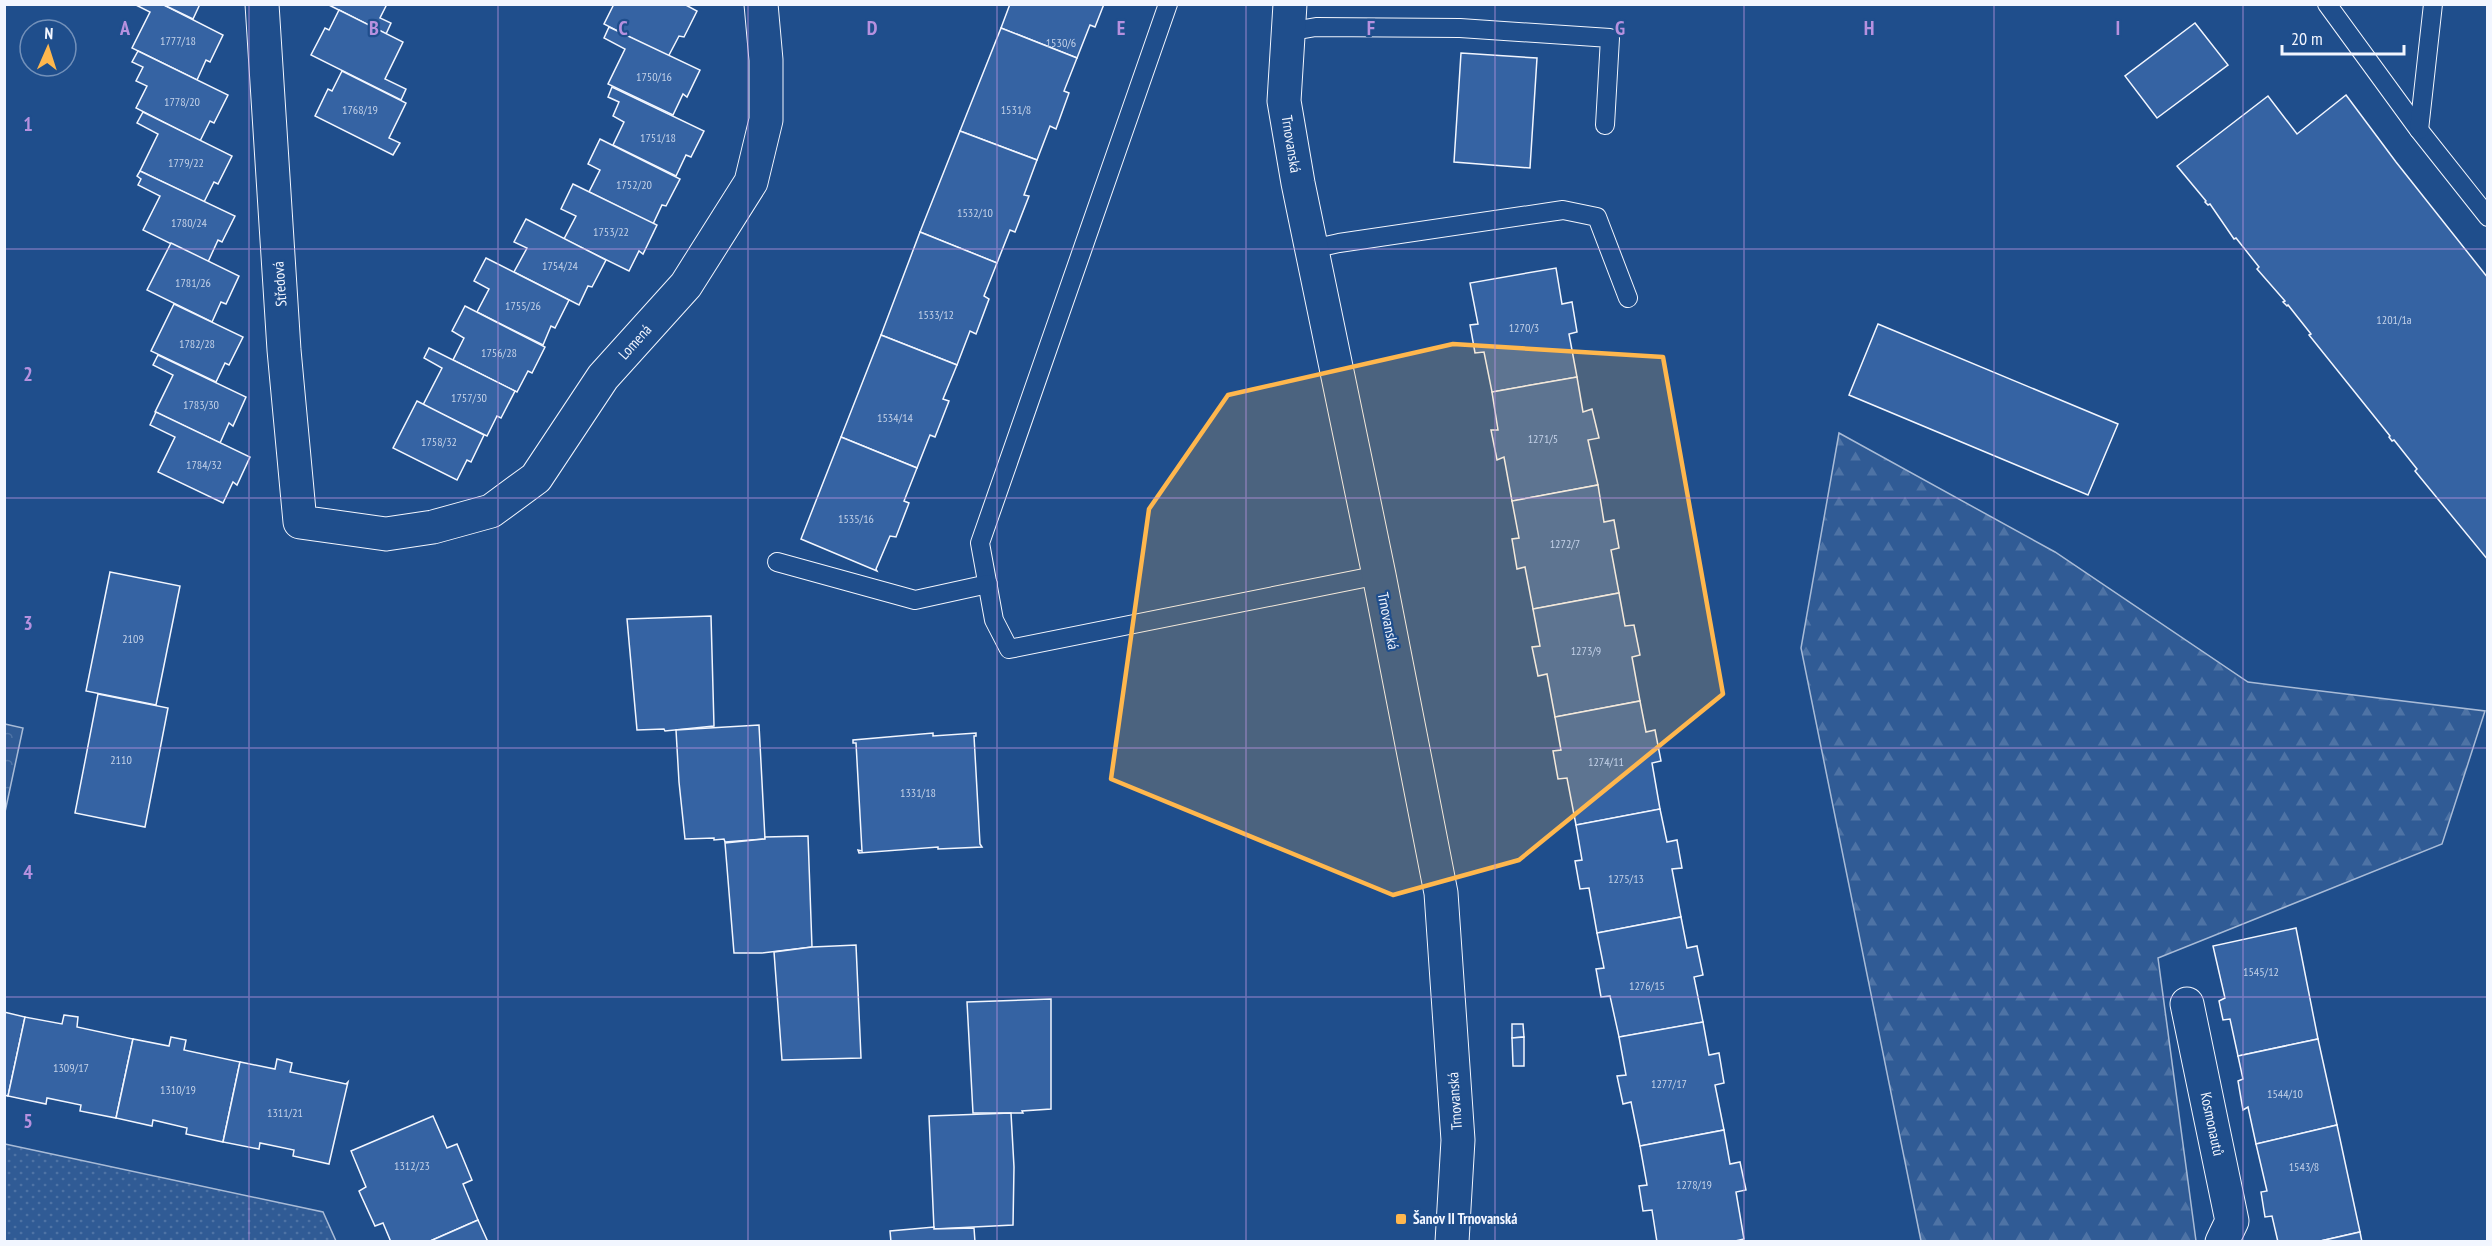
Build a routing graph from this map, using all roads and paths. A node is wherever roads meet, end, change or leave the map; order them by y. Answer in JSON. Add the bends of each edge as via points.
{"nodes":[{"id":1,"x":262,"y":4,"type":"edge"},
{"id":2,"x":760,"y":4,"type":"edge"},
{"id":3,"x":1168,"y":4,"type":"edge"},
{"id":4,"x":2327,"y":4,"type":"edge"},
{"id":5,"x":2433,"y":4,"type":"edge"},
{"id":6,"x":1288,"y":18,"type":"edge"},
{"id":7,"x":1605,"y":125,"type":"dead end"},
{"id":8,"x":2419,"y":130,"type":"junction"},
{"id":9,"x":2487,"y":217,"type":"edge"},
{"id":10,"x":1312,"y":249,"type":"junction"},
{"id":11,"x":1628,"y":298,"type":"dead end"},
{"id":12,"x":340,"y":528,"type":"joint"},
{"id":13,"x":777,"y":562,"type":"dead end"},
{"id":14,"x":1379,"y":575,"type":"junction"},
{"id":15,"x":988,"y":584,"type":"junction"},
{"id":16,"x":2187,"y":1004,"type":"dead end"},
{"id":17,"x":1452,"y":1242,"type":"edge"},
{"id":18,"x":2222,"y":1242,"type":"edge"}],
"edges":[{"from":1,"to":12,"type":"street","name":"Středová","via":[[284,350],[300,522]]},
{"from":2,"to":12,"type":"street","name":"Lomená","via":[[766,60],[766,120],[751,182],[686,285],[603,377],[536,478],[491,511],[433,526],[387,534]]},
{"from":3,"to":15,"type":"lane","via":[[981,543]]},
{"from":4,"to":8,"type":"lane"},
{"from":5,"to":8,"type":"lane"},
{"from":6,"to":7,"type":"lane","via":[[1316,27],[1460,28],[1610,38]]},
{"from":6,"to":10,"type":"street","name":"Trnovanská","via":[[1284,101]]},
{"from":8,"to":9,"type":"lane"},
{"from":10,"to":11,"type":"lane","via":[[1563,210],[1597,216]]},
{"from":10,"to":14,"type":"street","name":"Trnovanská"},
{"from":13,"to":15,"type":"lane","via":[[915,600]]},
{"from":14,"to":15,"type":"lane","via":[[1009,648],[994,620]]},
{"from":14,"to":17,"type":"street","name":"Trnovanská","via":[[1441,893],[1458,1140]]},
{"from":16,"to":18,"type":"street","name":"Kosmonautů","via":[[2232,1221]]}]}
